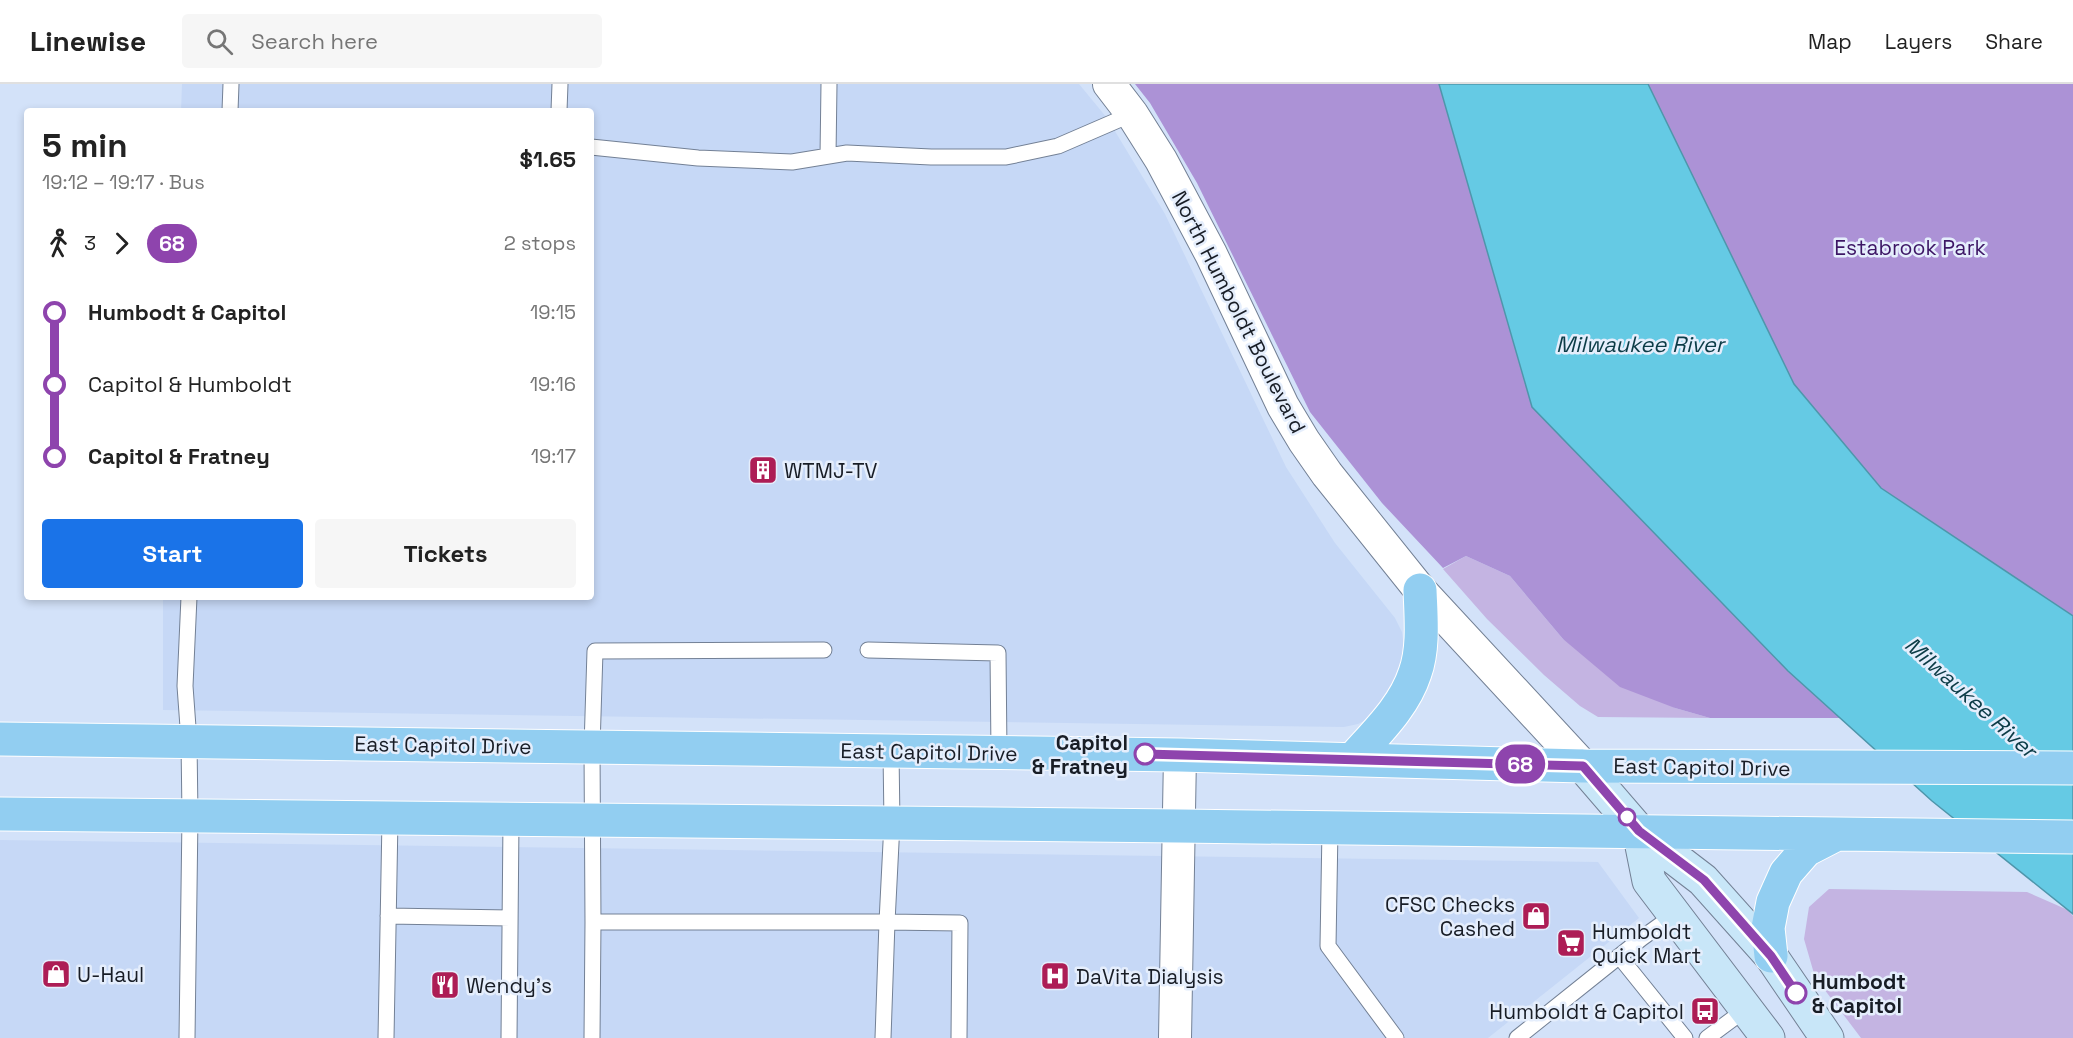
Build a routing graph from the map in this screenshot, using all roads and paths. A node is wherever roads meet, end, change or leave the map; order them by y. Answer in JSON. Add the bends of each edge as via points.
{"nodes":[{"id":1,"x":231,"y":84,"type":"edge"},
{"id":2,"x":560,"y":84,"type":"edge"},
{"id":3,"x":829,"y":84,"type":"edge"},
{"id":4,"x":1109,"y":84,"type":"edge"},
{"id":5,"x":230,"y":108,"type":"edge"},
{"id":6,"x":559,"y":108,"type":"edge"},
{"id":7,"x":1132,"y":114,"type":"junction"},
{"id":8,"x":594,"y":147,"type":"edge"},
{"id":9,"x":828,"y":156,"type":"junction"},
{"id":10,"x":1420,"y":590,"type":"junction"},
{"id":11,"x":189,"y":600,"type":"edge"},
{"id":12,"x":824,"y":650,"type":"dead end"},
{"id":13,"x":868,"y":650,"type":"dead end"},
{"id":14,"x":0,"y":739,"type":"edge"},
{"id":15,"x":189,"y":741,"type":"junction"},
{"id":16,"x":592,"y":747,"type":"junction"},
{"id":17,"x":891,"y":752,"type":"junction"},
{"id":18,"x":999,"y":753,"type":"junction"},
{"id":19,"x":1180,"y":755,"type":"junction"},
{"id":20,"x":1353,"y":759,"type":"junction"},
{"id":21,"x":1583,"y":766,"type":"junction"},
{"id":22,"x":2073,"y":768,"type":"edge"},
{"id":23,"x":0,"y":814,"type":"edge"},
{"id":24,"x":190,"y":816,"type":"junction"},
{"id":25,"x":390,"y":819,"type":"junction"},
{"id":26,"x":511,"y":820,"type":"junction"},
{"id":27,"x":592,"y":820,"type":"junction"},
{"id":28,"x":891,"y":823,"type":"junction"},
{"id":29,"x":1179,"y":826,"type":"junction"},
{"id":30,"x":1330,"y":829,"type":"junction"},
{"id":31,"x":1639,"y":831,"type":"junction"},
{"id":32,"x":1837,"y":834,"type":"junction"},
{"id":33,"x":2073,"y":837,"type":"edge"},
{"id":34,"x":1674,"y":915,"type":"junction"},
{"id":35,"x":388,"y":916,"type":"junction"},
{"id":36,"x":510,"y":918,"type":"junction"},
{"id":37,"x":593,"y":922,"type":"junction"},
{"id":38,"x":887,"y":922,"type":"junction"},
{"id":39,"x":1619,"y":956,"type":"junction"},
{"id":40,"x":1771,"y":956,"type":"junction"},
{"id":41,"x":1746,"y":1009,"type":"junction"},
{"id":42,"x":187,"y":1038,"type":"edge"},
{"id":43,"x":386,"y":1038,"type":"edge"},
{"id":44,"x":509,"y":1038,"type":"edge"},
{"id":45,"x":592,"y":1038,"type":"edge"},
{"id":46,"x":883,"y":1038,"type":"edge"},
{"id":47,"x":959,"y":1038,"type":"edge"},
{"id":48,"x":1175,"y":1038,"type":"edge"},
{"id":49,"x":1396,"y":1038,"type":"edge"},
{"id":50,"x":1517,"y":1038,"type":"edge"},
{"id":51,"x":1685,"y":1038,"type":"edge"},
{"id":52,"x":1707,"y":1038,"type":"edge"},
{"id":53,"x":1768,"y":1038,"type":"edge"},
{"id":54,"x":1827,"y":1038,"type":"edge"}],
"edges":[{"from":1,"to":5,"type":"lane"},
{"from":2,"to":6,"type":"lane"},
{"from":3,"to":9,"type":"lane"},
{"from":4,"to":7,"type":"street","name":"North Humboldt Boulevard"},
{"from":7,"to":9,"type":"lane","via":[[1058,146],[1006,157],[847,153]]},
{"from":7,"to":10,"type":"street","name":"North Humboldt Boulevard","via":[[1211,254],[1283,406],[1304,441]]},
{"from":8,"to":9,"type":"lane","via":[[733,160],[792,162]]},
{"from":10,"to":20,"type":"main road","via":[[1416,672],[1393,714]]},
{"from":10,"to":21,"type":"street","name":"North Humboldt Boulevard"},
{"from":11,"to":15,"type":"lane"},
{"from":12,"to":16,"type":"lane","via":[[595,651]]},
{"from":13,"to":18,"type":"lane","via":[[998,653]]},
{"from":14,"to":15,"type":"main road","name":"East Capitol Drive"},
{"from":15,"to":16,"type":"main road","name":"East Capitol Drive"},
{"from":15,"to":24,"type":"lane"},
{"from":16,"to":17,"type":"main road","name":"East Capitol Drive"},
{"from":16,"to":27,"type":"lane"},
{"from":17,"to":18,"type":"main road","name":"East Capitol Drive"},
{"from":17,"to":28,"type":"lane"},
{"from":18,"to":19,"type":"main road","name":"East Capitol Drive"},
{"from":19,"to":20,"type":"main road","name":"East Capitol Drive"},
{"from":19,"to":29,"type":"street"},
{"from":20,"to":21,"type":"main road","name":"East Capitol Drive"},
{"from":21,"to":22,"type":"main road","name":"East Capitol Drive"},
{"from":21,"to":31,"type":"main road","name":"North Humboldt Boulevard"},
{"from":23,"to":24,"type":"main road"},
{"from":24,"to":25,"type":"main road"},
{"from":24,"to":42,"type":"lane"},
{"from":25,"to":26,"type":"main road"},
{"from":25,"to":35,"type":"lane"},
{"from":26,"to":27,"type":"main road"},
{"from":26,"to":36,"type":"lane"},
{"from":27,"to":28,"type":"main road"},
{"from":27,"to":37,"type":"lane"},
{"from":28,"to":29,"type":"main road"},
{"from":28,"to":38,"type":"lane"},
{"from":29,"to":30,"type":"main road"},
{"from":29,"to":48,"type":"street"},
{"from":30,"to":31,"type":"main road"},
{"from":30,"to":49,"type":"lane","via":[[1328,946]]},
{"from":31,"to":32,"type":"main road"},
{"from":31,"to":34,"type":"main road","name":"North Humboldt Boulevard","via":[[1650,881]]},
{"from":31,"to":40,"type":"main road","name":"North Humboldt Boulevard","via":[[1704,880]]},
{"from":32,"to":33,"type":"main road"},
{"from":32,"to":40,"type":"main road","via":[[1806,850],[1786,873],[1773,902],[1768,928]]},
{"from":34,"to":39,"type":"lane"},
{"from":34,"to":41,"type":"main road","name":"North Humboldt Boulevard"},
{"from":35,"to":36,"type":"lane"},
{"from":35,"to":43,"type":"lane"},
{"from":36,"to":44,"type":"lane"},
{"from":37,"to":38,"type":"lane"},
{"from":37,"to":45,"type":"lane"},
{"from":38,"to":46,"type":"lane"},
{"from":38,"to":47,"type":"lane","via":[[960,923]]},
{"from":39,"to":50,"type":"lane"},
{"from":39,"to":51,"type":"lane"},
{"from":40,"to":54,"type":"main road","name":"North Humboldt Boulevard"},
{"from":41,"to":52,"type":"lane"},
{"from":41,"to":53,"type":"main road","name":"North Humboldt Boulevard"}]}
